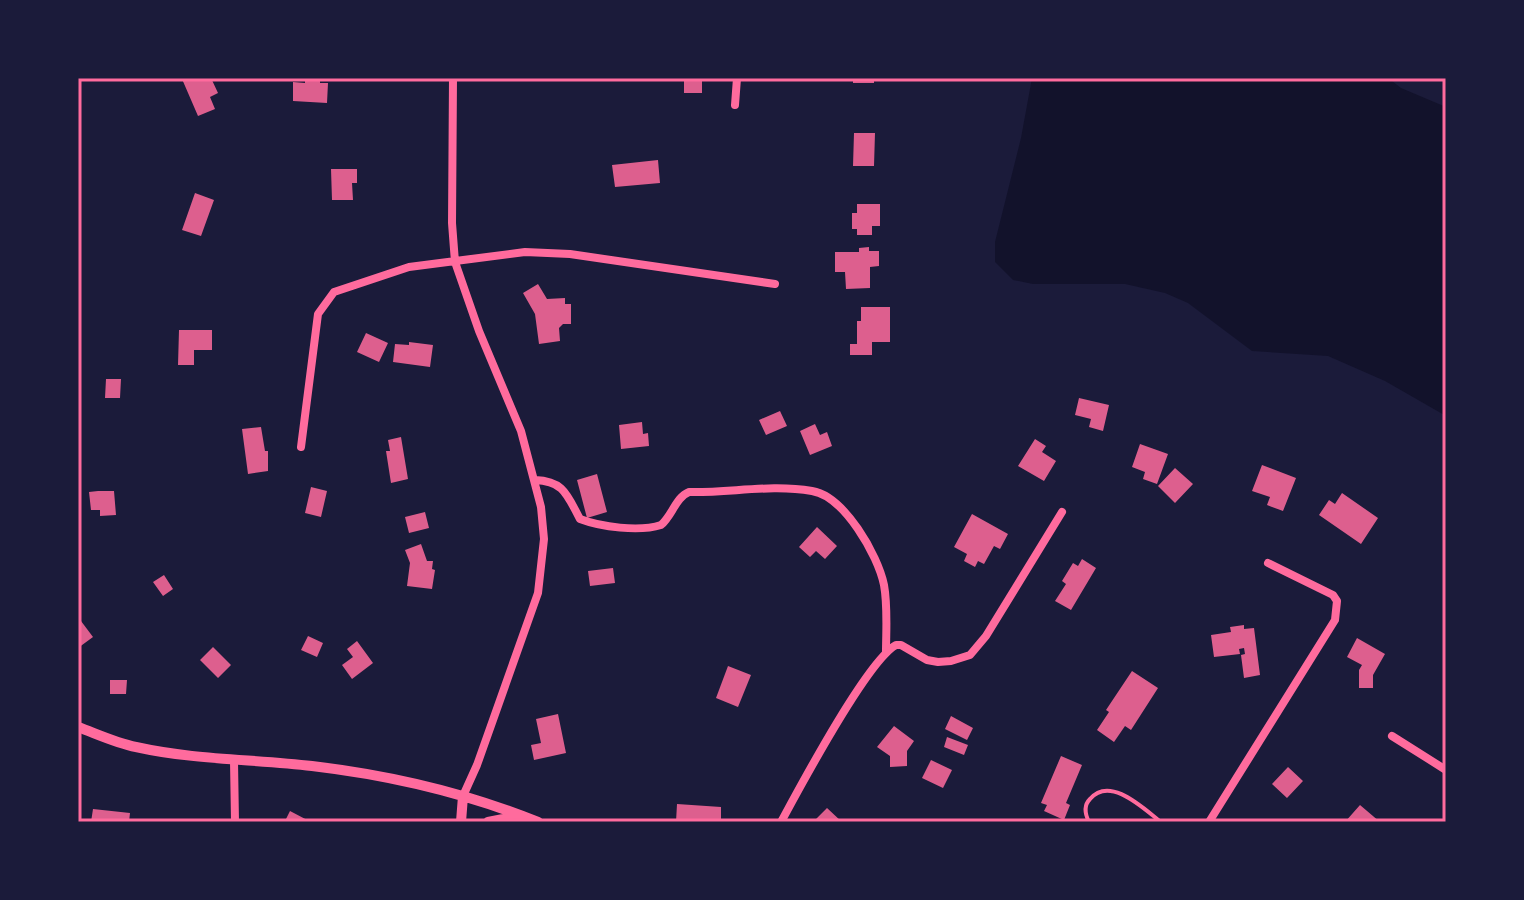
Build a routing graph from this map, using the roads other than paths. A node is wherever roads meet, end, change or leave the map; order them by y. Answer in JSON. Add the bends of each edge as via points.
{"nodes":[{"id":1,"x":453,"y":78,"type":"edge"},
{"id":2,"x":737,"y":78,"type":"edge"},
{"id":3,"x":735,"y":105,"type":"dead end"},
{"id":4,"x":455,"y":262,"type":"junction"},
{"id":5,"x":775,"y":284,"type":"dead end"},
{"id":6,"x":301,"y":447,"type":"dead end"},
{"id":7,"x":535,"y":480,"type":"junction"},
{"id":8,"x":1062,"y":512,"type":"dead end"},
{"id":9,"x":1268,"y":563,"type":"dead end"},
{"id":10,"x":886,"y":653,"type":"junction"},
{"id":11,"x":78,"y":727,"type":"edge"},
{"id":12,"x":1392,"y":736,"type":"dead end"},
{"id":13,"x":234,"y":761,"type":"junction"},
{"id":14,"x":1446,"y":770,"type":"edge"},
{"id":15,"x":463,"y":796,"type":"junction"},
{"id":16,"x":521,"y":816,"type":"junction"},
{"id":17,"x":235,"y":822,"type":"edge"},
{"id":18,"x":461,"y":822,"type":"edge"},
{"id":19,"x":488,"y":822,"type":"edge"},
{"id":20,"x":538,"y":822,"type":"edge"},
{"id":21,"x":781,"y":822,"type":"edge"},
{"id":22,"x":1089,"y":822,"type":"edge"},
{"id":23,"x":1161,"y":822,"type":"edge"},
{"id":24,"x":1209,"y":822,"type":"edge"}],
"edges":[{"from":1,"to":4,"type":"street"},
{"from":2,"to":3,"type":"street"},
{"from":4,"to":5,"type":"street","via":[[525,252],[570,254]]},
{"from":4,"to":6,"type":"street","via":[[409,267],[334,292],[318,314]]},
{"from":4,"to":7,"type":"street"},
{"from":7,"to":10,"type":"street","via":[[562,488],[580,519],[634,527],[661,525],[689,492],[769,487],[824,494],[845,513],[880,570]]},
{"from":7,"to":15,"type":"street","via":[[544,539],[538,593]]},
{"from":8,"to":10,"type":"street","via":[[970,655],[938,662],[901,645]]},
{"from":9,"to":24,"type":"street","via":[[1333,595],[1335,620]]},
{"from":10,"to":21,"type":"street","via":[[842,716]]},
{"from":11,"to":13,"type":"street","via":[[132,746]]},
{"from":12,"to":14,"type":"street"},
{"from":13,"to":15,"type":"street","via":[[345,770]]},
{"from":13,"to":17,"type":"street"},
{"from":15,"to":16,"type":"street"},
{"from":15,"to":18,"type":"street"},
{"from":16,"to":19,"type":"street"},
{"from":16,"to":20,"type":"street"},
{"from":22,"to":23,"type":"lane","via":[[1087,804],[1109,790]]}]}
